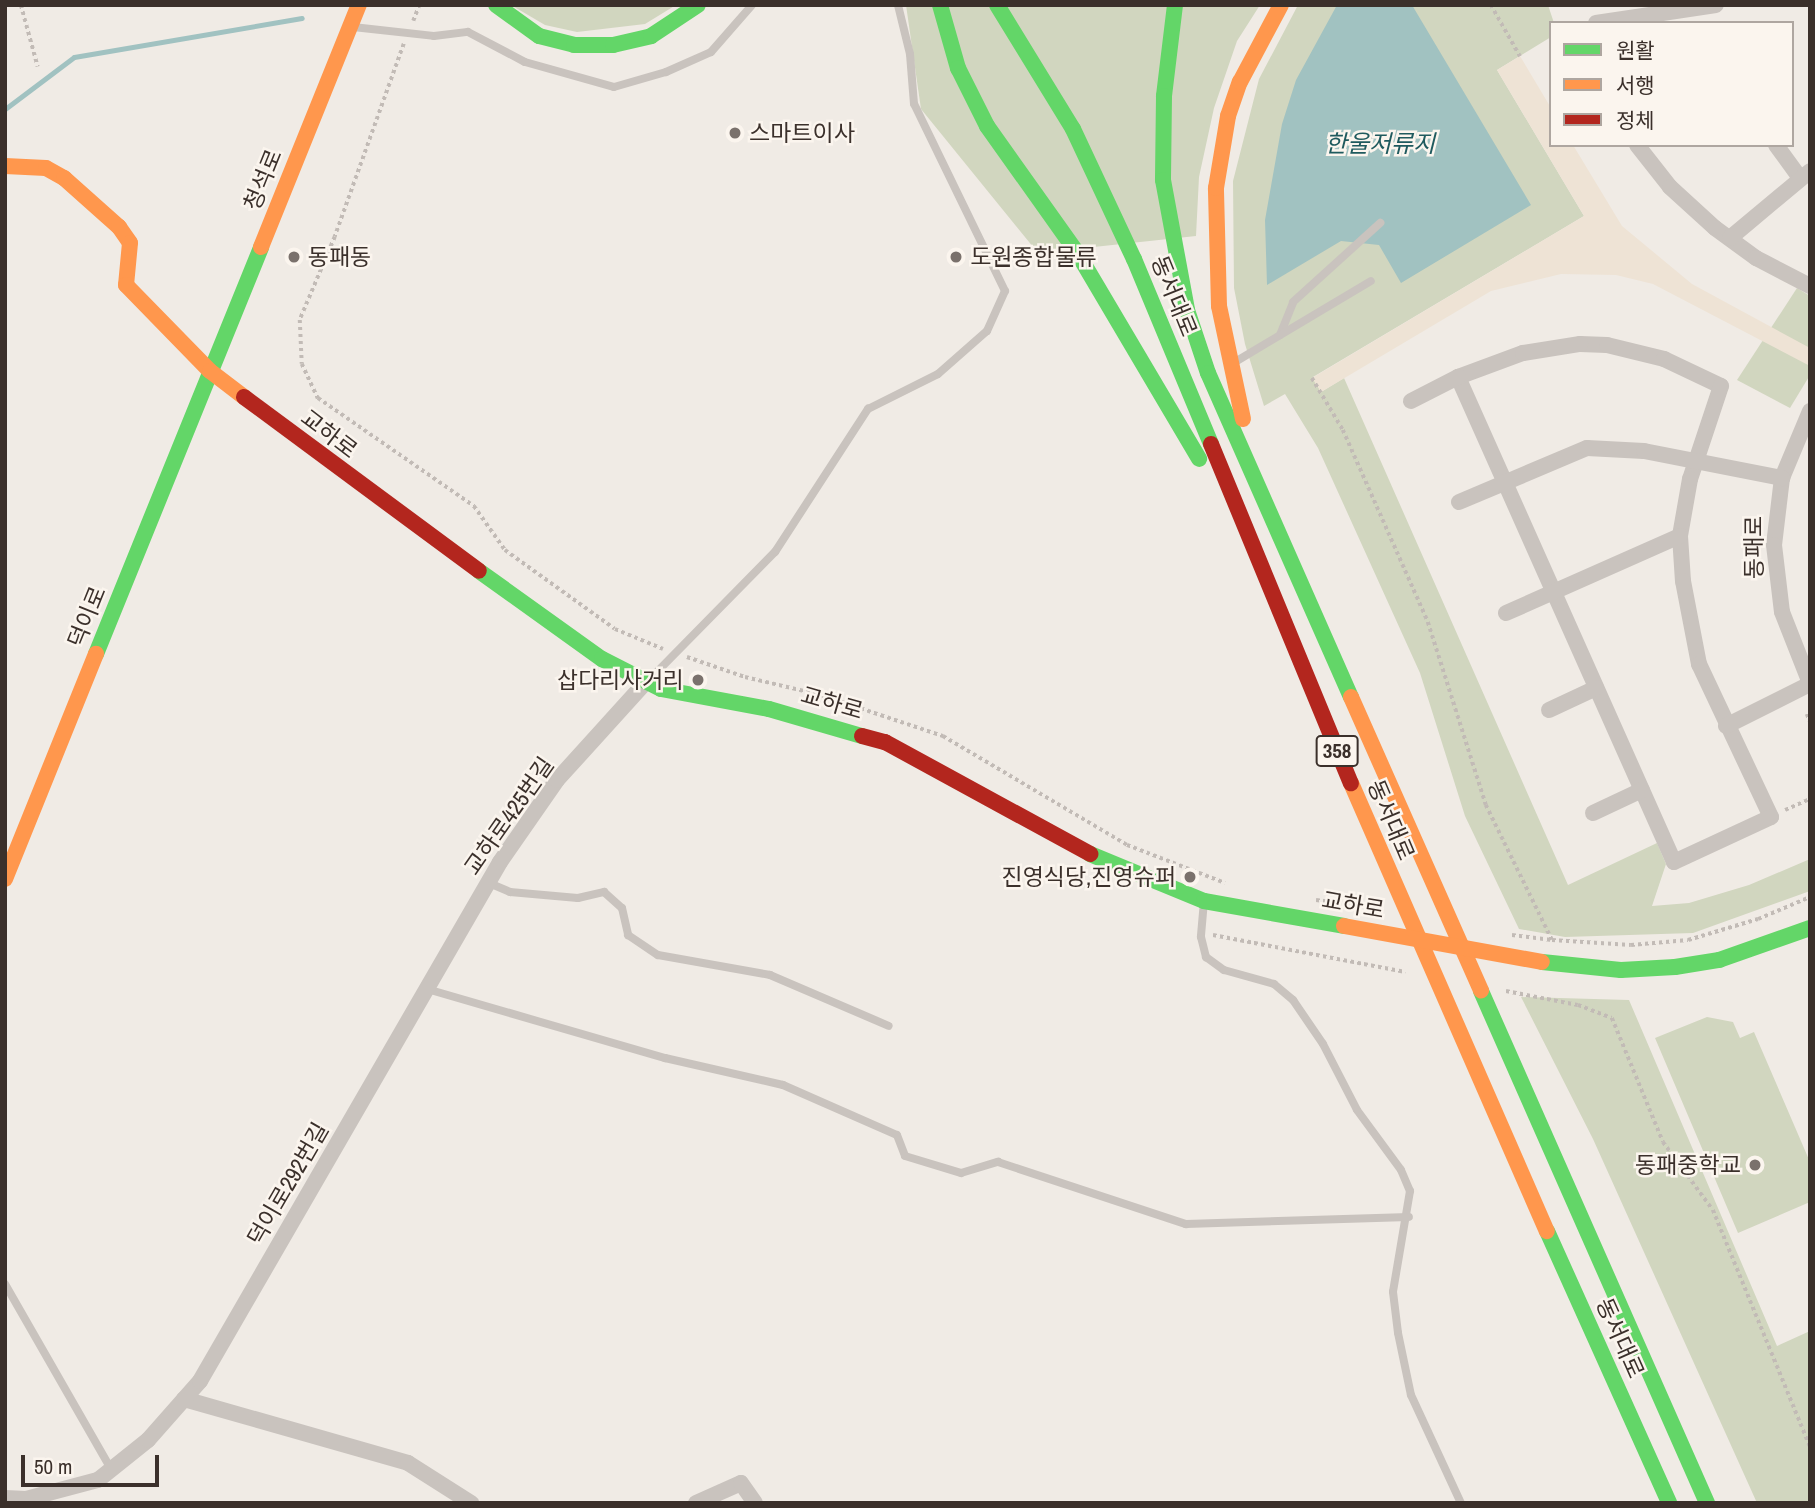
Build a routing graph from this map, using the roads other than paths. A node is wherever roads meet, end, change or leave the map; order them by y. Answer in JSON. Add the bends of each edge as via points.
{"nodes":[{"id":1,"x":359,"y":5,"type":"edge"},
{"id":2,"x":496,"y":5,"type":"edge"},
{"id":3,"x":698,"y":5,"type":"edge"},
{"id":4,"x":752,"y":5,"type":"edge"},
{"id":5,"x":898,"y":5,"type":"edge"},
{"id":6,"x":940,"y":5,"type":"edge"},
{"id":7,"x":997,"y":5,"type":"edge"},
{"id":8,"x":1175,"y":5,"type":"edge"},
{"id":9,"x":1281,"y":5,"type":"edge"},
{"id":10,"x":1716,"y":5,"type":"edge"},
{"id":11,"x":1603,"y":15,"type":"edge"},
{"id":12,"x":350,"y":27,"type":"junction"},
{"id":13,"x":1639,"y":147,"type":"edge"},
{"id":14,"x":1778,"y":147,"type":"edge"},
{"id":15,"x":5,"y":166,"type":"edge"},
{"id":16,"x":1804,"y":174,"type":"edge"},
{"id":17,"x":1380,"y":223,"type":"dead end"},
{"id":18,"x":1730,"y":238,"type":"junction"},
{"id":19,"x":1371,"y":281,"type":"dead end"},
{"id":20,"x":1810,"y":286,"type":"edge"},
{"id":21,"x":1280,"y":335,"type":"junction"},
{"id":22,"x":1229,"y":365,"type":"junction"},
{"id":23,"x":210,"y":371,"type":"junction"},
{"id":24,"x":1458,"y":377,"type":"junction"},
{"id":25,"x":1411,"y":401,"type":"dead end"},
{"id":26,"x":1810,"y":411,"type":"edge"},
{"id":27,"x":1695,"y":461,"type":"junction"},
{"id":28,"x":1782,"y":478,"type":"junction"},
{"id":29,"x":1504,"y":481,"type":"junction"},
{"id":30,"x":1459,"y":502,"type":"dead end"},
{"id":31,"x":1681,"y":536,"type":"junction"},
{"id":32,"x":1301,"y":591,"type":"junction"},
{"id":33,"x":1553,"y":591,"type":"junction"},
{"id":34,"x":1506,"y":613,"type":"dead end"},
{"id":35,"x":646,"y":682,"type":"junction"},
{"id":36,"x":1810,"y":683,"type":"edge"},
{"id":37,"x":1596,"y":688,"type":"junction"},
{"id":38,"x":1549,"y":710,"type":"dead end"},
{"id":39,"x":1726,"y":726,"type":"junction"},
{"id":40,"x":1352,"y":788,"type":"junction"},
{"id":41,"x":1642,"y":790,"type":"junction"},
{"id":42,"x":1593,"y":813,"type":"dead end"},
{"id":43,"x":5,"y":879,"type":"edge"},
{"id":44,"x":489,"y":883,"type":"junction"},
{"id":45,"x":1204,"y":901,"type":"junction"},
{"id":46,"x":1810,"y":928,"type":"edge"},
{"id":47,"x":427,"y":989,"type":"junction"},
{"id":48,"x":889,"y":1026,"type":"dead end"},
{"id":49,"x":1551,"y":1148,"type":"junction"},
{"id":50,"x":1409,"y":1217,"type":"junction"},
{"id":51,"x":5,"y":1284,"type":"edge"},
{"id":52,"x":184,"y":1399,"type":"junction"},
{"id":53,"x":111,"y":1469,"type":"junction"},
{"id":54,"x":5,"y":1498,"type":"edge"},
{"id":55,"x":471,"y":1503,"type":"edge"},
{"id":56,"x":696,"y":1503,"type":"edge"},
{"id":57,"x":755,"y":1503,"type":"edge"},
{"id":58,"x":1461,"y":1503,"type":"edge"},
{"id":59,"x":1670,"y":1503,"type":"edge"},
{"id":60,"x":1707,"y":1503,"type":"edge"},
{"id":61,"x":1720,"y":1503,"type":"edge"}],
"edges":[{"from":1,"to":12,"type":"main road","name":"청석로"},
{"from":2,"to":3,"type":"main road","via":[[539,36],[575,45],[600,45],[652,36]]},
{"from":4,"to":12,"type":"lane","via":[[711,52],[614,87],[526,62],[468,32],[433,36]]},
{"from":5,"to":35,"type":"lane","via":[[910,54],[914,104],[1005,291],[987,331],[938,374],[868,410],[775,552]]},
{"from":6,"to":40,"type":"main road","via":[[958,68],[986,126],[1078,254],[1191,442]]},
{"from":7,"to":40,"type":"main road","name":"동서대로","number":"358","via":[[1073,129],[1104,192]]},
{"from":8,"to":32,"type":"main road","name":"동서대로","number":"358","via":[[1161,139],[1171,239],[1208,373]]},
{"from":9,"to":22,"type":"main road","via":[[1240,82],[1220,151],[1215,248]]},
{"from":10,"to":11,"type":"street"},
{"from":12,"to":23,"type":"main road","name":"청석로"},
{"from":13,"to":18,"type":"street","via":[[1670,187]]},
{"from":14,"to":16,"type":"street"},
{"from":15,"to":23,"type":"main road","name":"교하로","via":[[46,168],[64,178],[119,227],[130,243],[127,285]]},
{"from":16,"to":18,"type":"street"},
{"from":17,"to":21,"type":"lane","via":[[1293,302]]},
{"from":18,"to":20,"type":"street"},
{"from":19,"to":21,"type":"lane"},
{"from":21,"to":22,"type":"lane"},
{"from":22,"to":32,"type":"main road","via":[[1246,432]]},
{"from":23,"to":35,"type":"main road","name":"교하로","via":[[411,523],[602,659]]},
{"from":23,"to":43,"type":"main road","name":"덕이로"},
{"from":24,"to":25,"type":"street"},
{"from":24,"to":27,"type":"street","via":[[1523,354],[1580,344],[1607,345],[1664,359],[1721,386]]},
{"from":24,"to":29,"type":"street"},
{"from":26,"to":28,"type":"street","name":"동패로"},
{"from":27,"to":28,"type":"street"},
{"from":27,"to":29,"type":"street","via":[[1613,448],[1587,449]]},
{"from":27,"to":31,"type":"street"},
{"from":28,"to":36,"type":"street","name":"동패로","via":[[1775,522],[1777,587],[1792,645]]},
{"from":29,"to":30,"type":"street"},
{"from":29,"to":33,"type":"street"},
{"from":31,"to":33,"type":"street"},
{"from":31,"to":39,"type":"street","via":[[1688,621],[1699,664]]},
{"from":32,"to":49,"type":"main road","name":"동서대로","number":"358"},
{"from":33,"to":34,"type":"street"},
{"from":33,"to":37,"type":"street"},
{"from":35,"to":44,"type":"street","name":"교하로425번길","via":[[557,780]]},
{"from":35,"to":45,"type":"main road","name":"교하로","via":[[769,709],[885,742],[1090,854]]},
{"from":36,"to":39,"type":"street"},
{"from":37,"to":38,"type":"street"},
{"from":37,"to":41,"type":"street"},
{"from":39,"to":41,"type":"street","via":[[1770,817],[1674,862]]},
{"from":40,"to":59,"type":"main road","name":"동서대로","number":"358"},
{"from":41,"to":42,"type":"street"},
{"from":44,"to":47,"type":"street","name":"교하로425번길"},
{"from":44,"to":48,"type":"lane","via":[[510,892],[578,898],[604,892],[622,908],[628,935],[658,955],[770,975]]},
{"from":45,"to":46,"type":"main road","name":"교하로","bridge":true,"via":[[1542,962],[1621,970],[1720,960]]},
{"from":45,"to":50,"type":"lane","via":[[1201,933],[1206,957],[1224,970],[1274,985],[1293,1000],[1324,1044],[1357,1110],[1401,1170],[1410,1191]]},
{"from":47,"to":50,"type":"lane","via":[[666,1058],[783,1085],[897,1135],[905,1157],[961,1173],[998,1162],[1186,1224]]},
{"from":47,"to":52,"type":"street","name":"덕이로292번길","via":[[200,1381]]},
{"from":49,"to":60,"type":"main road","name":"동서대로","number":"358"},
{"from":49,"to":61,"type":"main road"},
{"from":50,"to":58,"type":"lane","via":[[1398,1248],[1393,1292],[1398,1333],[1411,1395]]},
{"from":51,"to":53,"type":"lane"},
{"from":52,"to":53,"type":"street","name":"덕이로292번길","via":[[148,1440]]},
{"from":52,"to":55,"type":"street","via":[[408,1463]]},
{"from":53,"to":54,"type":"street","name":"덕이로292번길","via":[[86,1483],[26,1499]]},
{"from":56,"to":57,"type":"street","via":[[741,1483]]}]}
